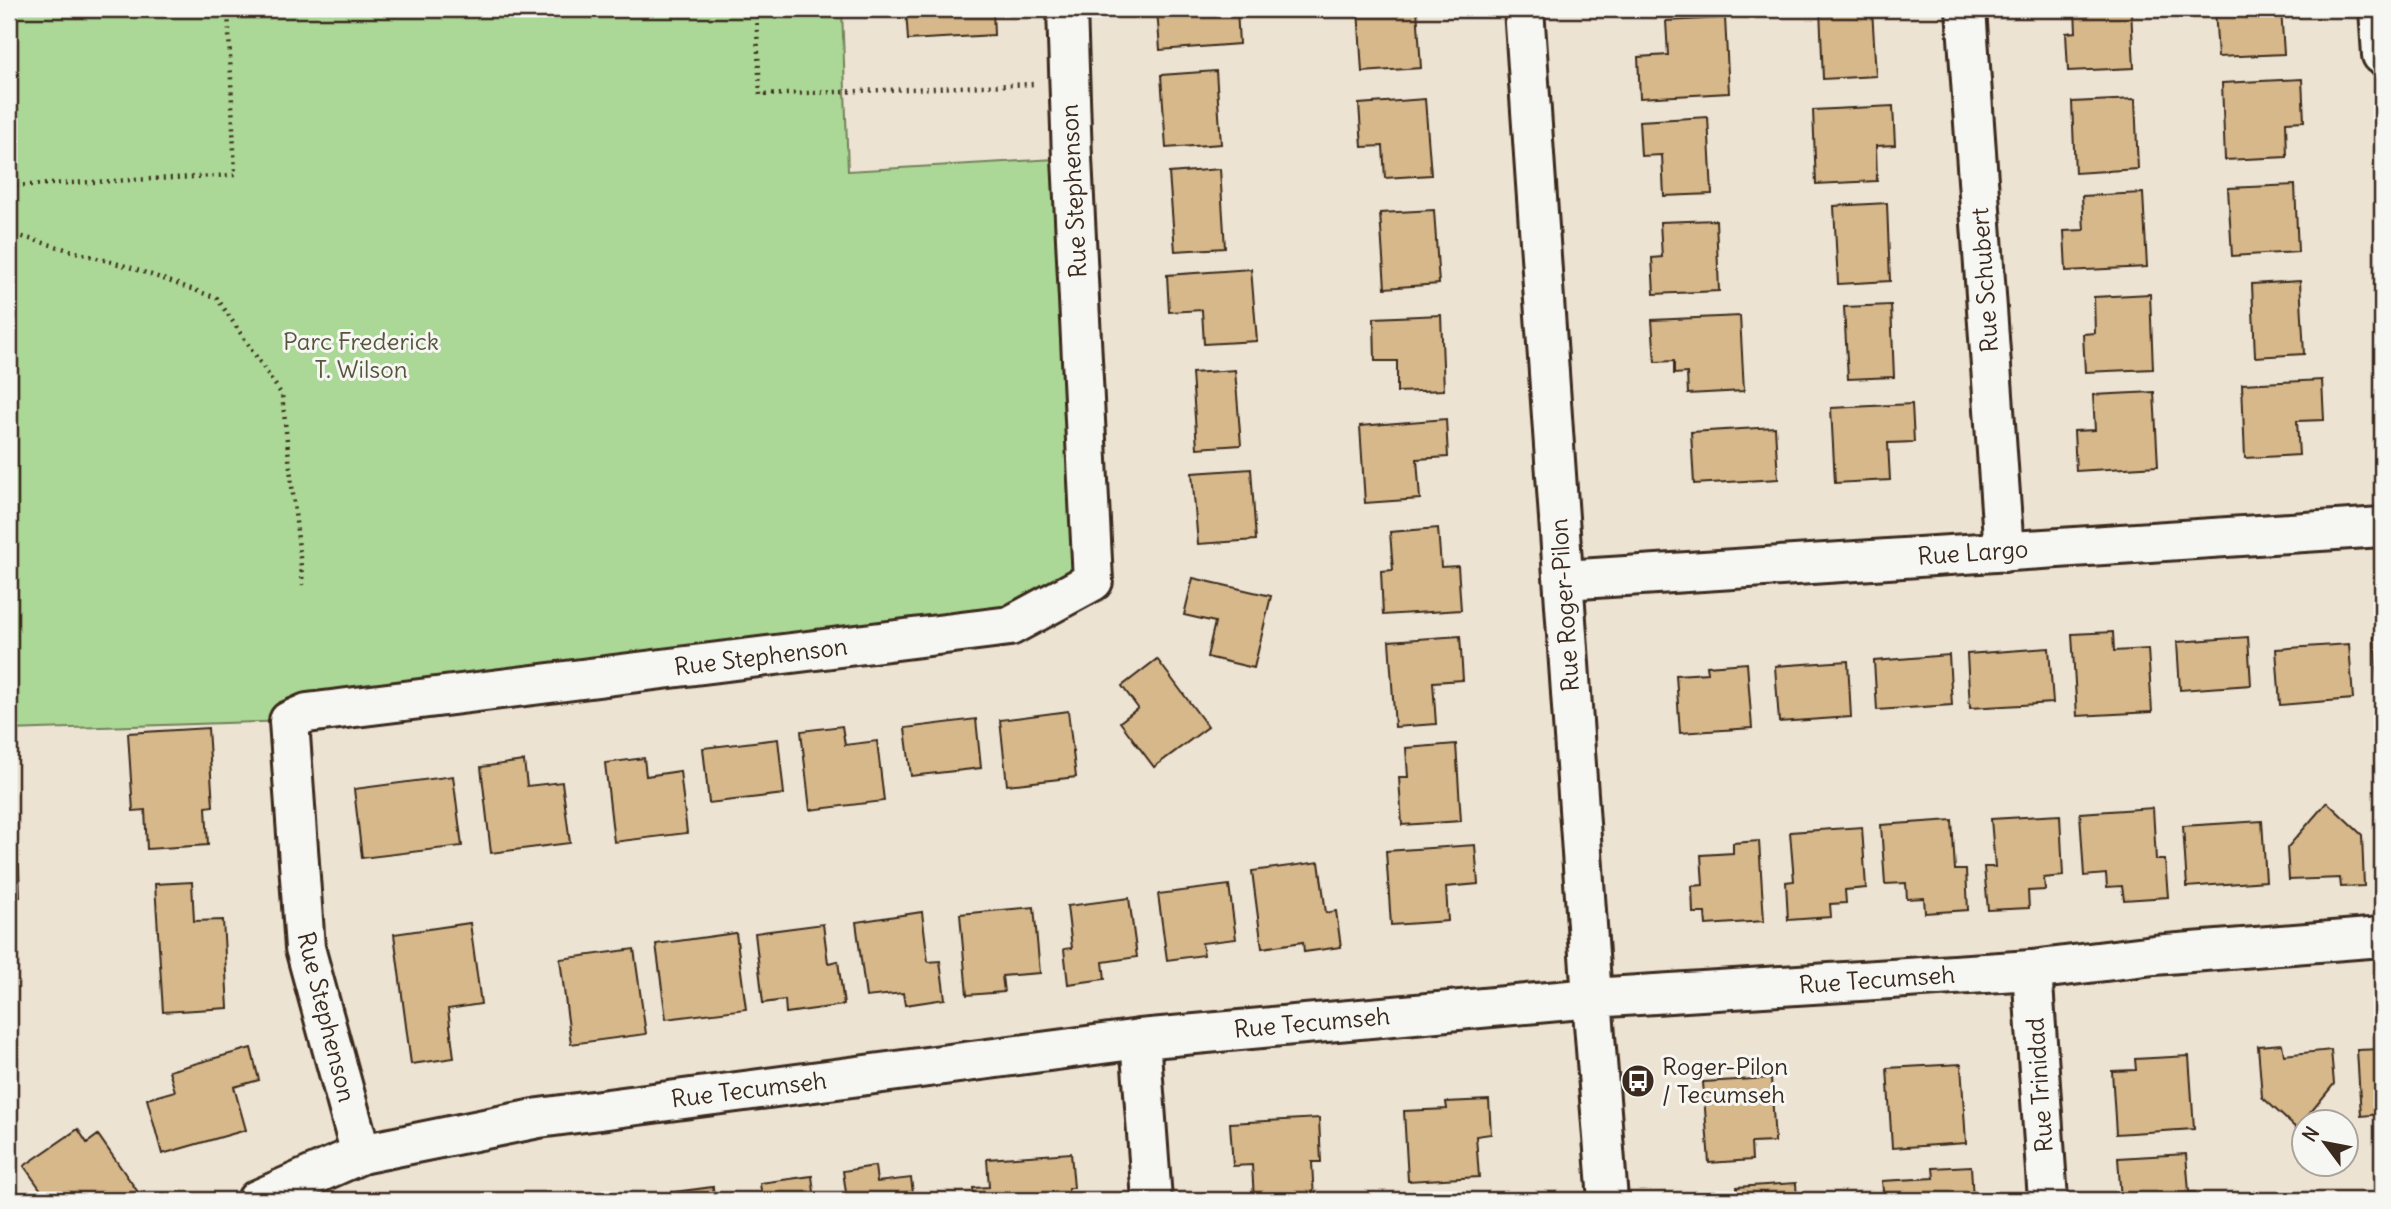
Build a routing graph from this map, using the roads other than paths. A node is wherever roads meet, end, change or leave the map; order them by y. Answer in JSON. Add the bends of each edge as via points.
{"nodes":[{"id":1,"x":1067,"y":9,"type":"edge"},
{"id":2,"x":1524,"y":9,"type":"edge"},
{"id":3,"x":1966,"y":9,"type":"edge"},
{"id":4,"x":2379,"y":9,"type":"edge"},
{"id":5,"x":2382,"y":55,"type":"edge"},
{"id":6,"x":2382,"y":527,"type":"edge"},
{"id":7,"x":2004,"y":551,"type":"junction"},
{"id":8,"x":1564,"y":580,"type":"junction"},
{"id":9,"x":2382,"y":937,"type":"edge"},
{"id":10,"x":2032,"y":970,"type":"junction"},
{"id":11,"x":1592,"y":998,"type":"junction"},
{"id":12,"x":1140,"y":1039,"type":"junction"},
{"id":13,"x":361,"y":1154,"type":"junction"},
{"id":14,"x":257,"y":1200,"type":"edge"},
{"id":15,"x":1152,"y":1200,"type":"edge"},
{"id":16,"x":1608,"y":1200,"type":"edge"},
{"id":17,"x":2048,"y":1200,"type":"edge"}],
"edges":[{"from":1,"to":13,"type":"street","name":"Rue Stephenson","via":[[1093,580],[1010,626],[307,713],[289,721],[305,948]]},
{"from":2,"to":8,"type":"street","name":"Rue Roger-Pilon"},
{"from":3,"to":7,"type":"street","name":"Rue Schubert"},
{"from":4,"to":5,"type":"street"},
{"from":6,"to":7,"type":"street","name":"Rue Largo"},
{"from":7,"to":8,"type":"street","name":"Rue Largo"},
{"from":8,"to":11,"type":"street","name":"Rue Roger-Pilon"},
{"from":9,"to":10,"type":"street","name":"Rue Tecumseh"},
{"from":10,"to":11,"type":"street","name":"Rue Tecumseh"},
{"from":10,"to":17,"type":"street","name":"Rue Trinidad"},
{"from":11,"to":12,"type":"street","name":"Rue Tecumseh"},
{"from":11,"to":16,"type":"street","name":"Rue Roger-Pilon"},
{"from":12,"to":13,"type":"street","name":"Rue Tecumseh","via":[[539,1118]]},
{"from":12,"to":15,"type":"street"},
{"from":13,"to":14,"type":"street","name":"Rue Tecumseh"}]}
